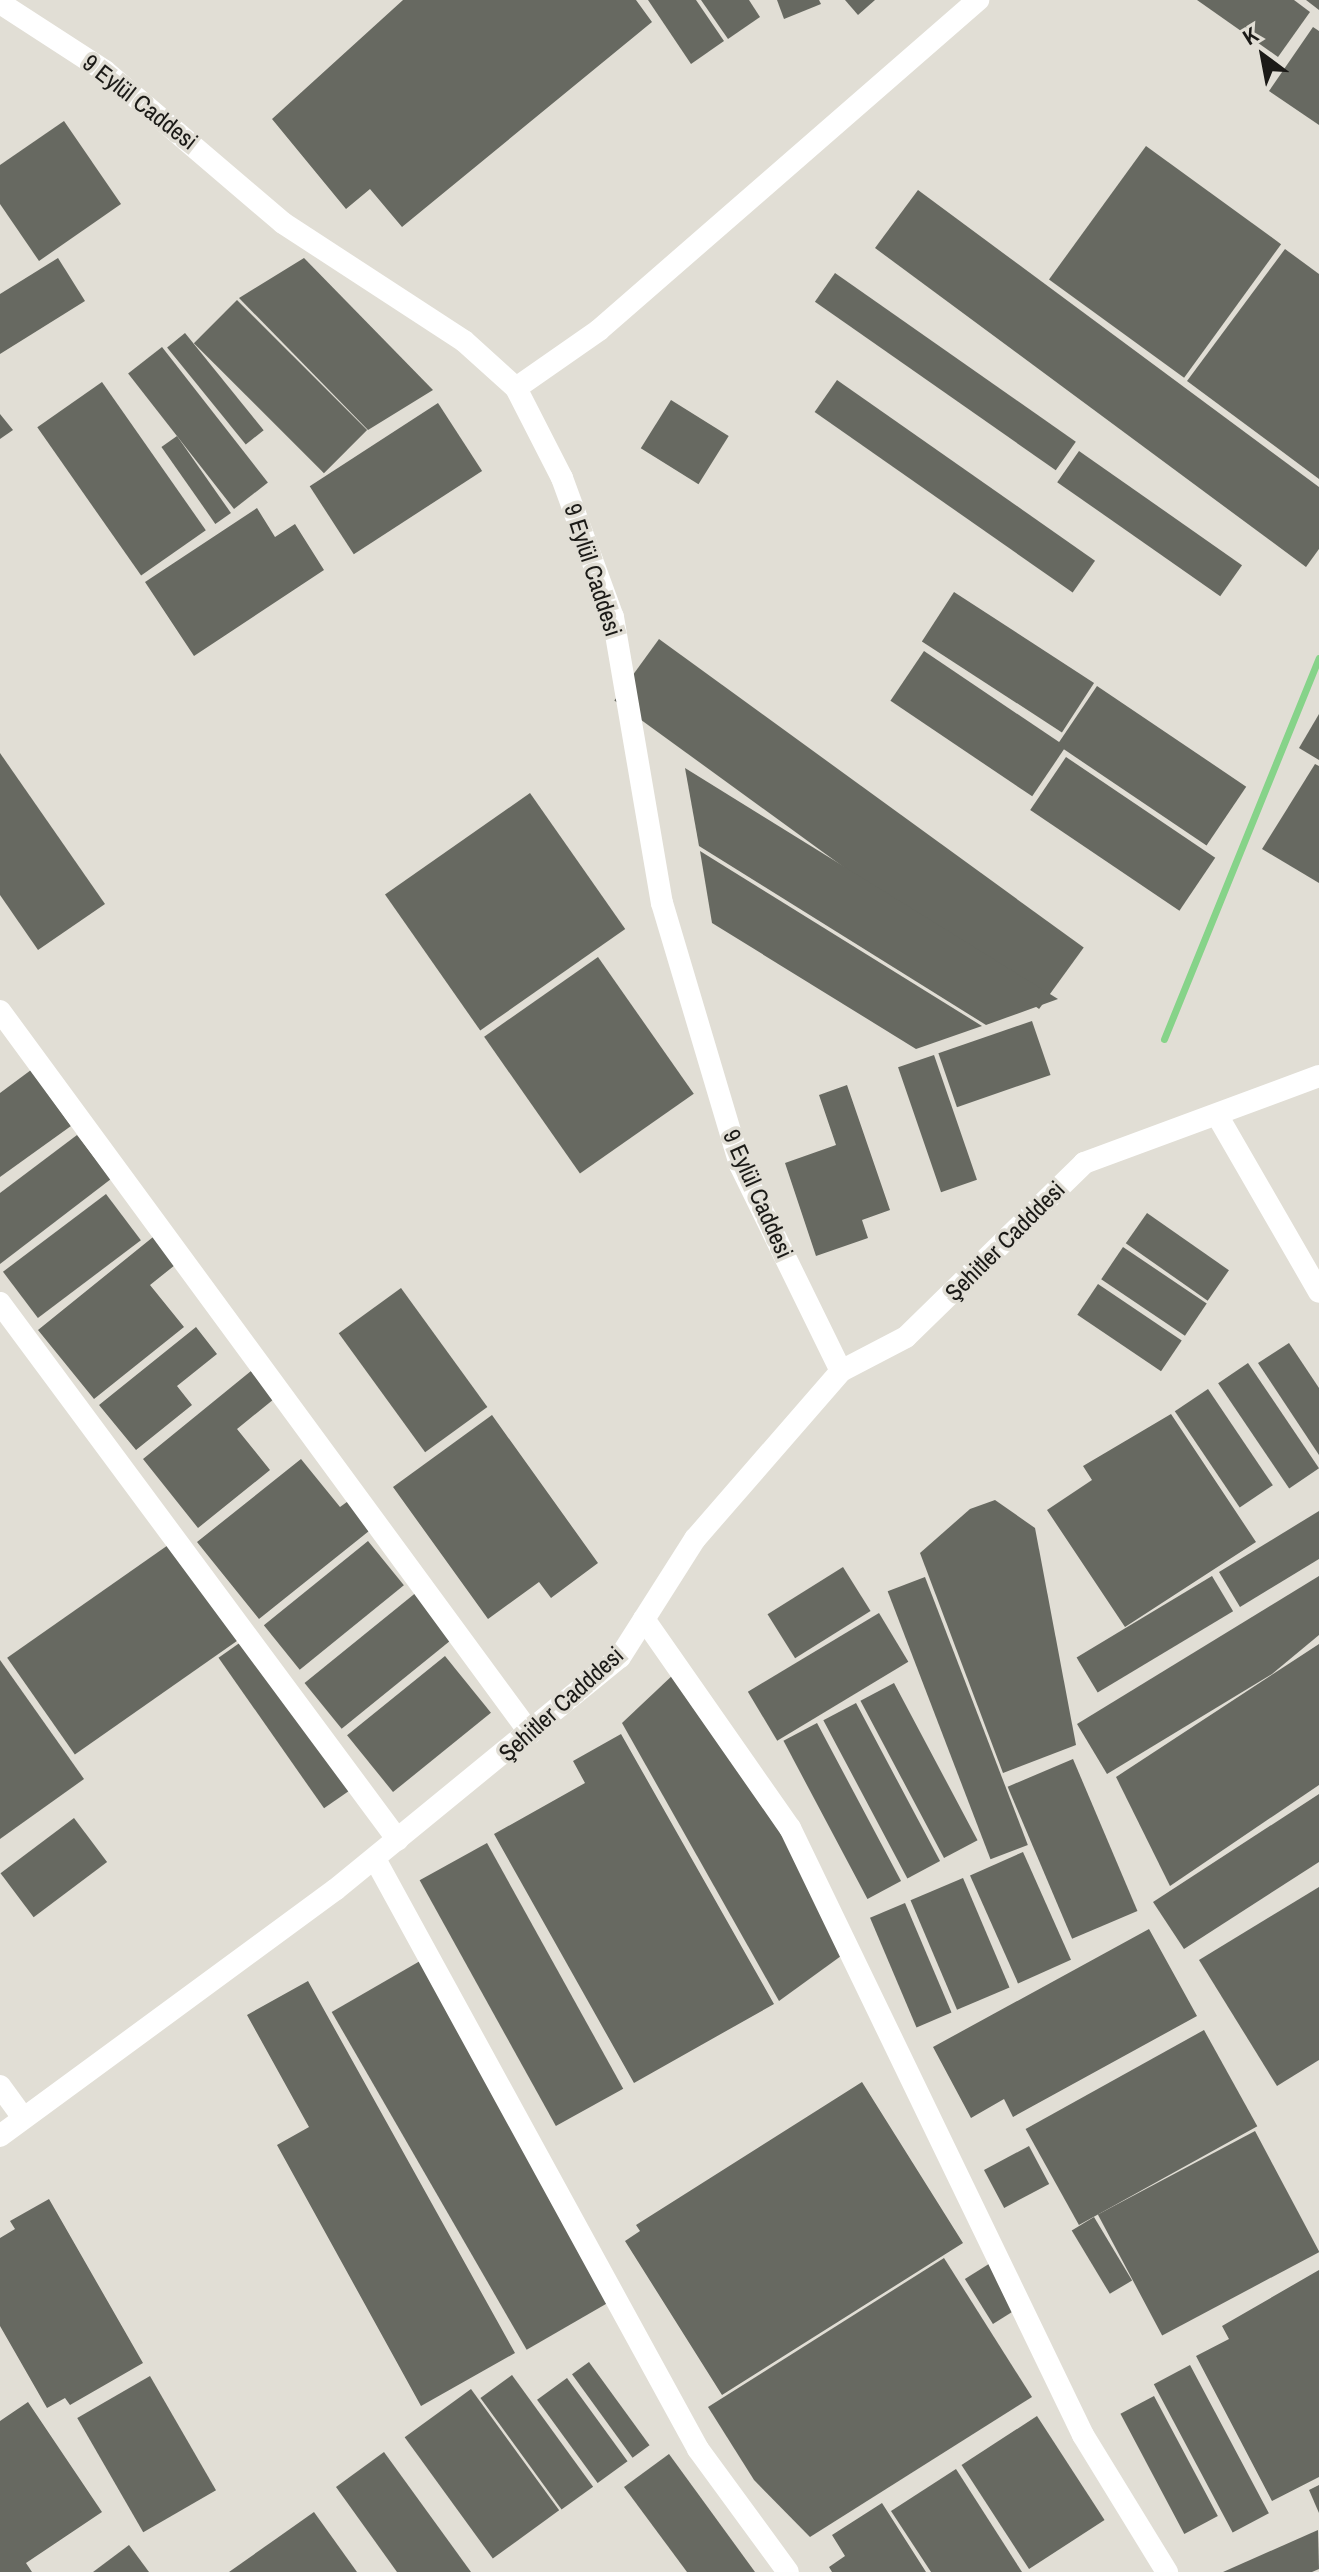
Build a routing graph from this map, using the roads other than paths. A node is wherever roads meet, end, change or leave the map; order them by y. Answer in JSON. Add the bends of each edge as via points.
{"nodes":[{"id":1,"x":978,"y":0,"type":"edge"},
{"id":2,"x":0,"y":3,"type":"edge"},
{"id":3,"x":516,"y":388,"type":"junction"},
{"id":4,"x":0,"y":1011,"type":"edge"},
{"id":5,"x":1319,"y":1076,"type":"edge"},
{"id":6,"x":1217,"y":1115,"type":"junction"},
{"id":7,"x":1319,"y":1292,"type":"edge"},
{"id":8,"x":0,"y":1303,"type":"edge"},
{"id":9,"x":841,"y":1371,"type":"junction"},
{"id":10,"x":644,"y":1619,"type":"junction"},
{"id":11,"x":530,"y":1733,"type":"junction"},
{"id":12,"x":398,"y":1840,"type":"junction"},
{"id":13,"x":375,"y":1859,"type":"junction"},
{"id":14,"x":0,"y":2086,"type":"edge"},
{"id":15,"x":23,"y":2118,"type":"junction"},
{"id":16,"x":0,"y":2136,"type":"edge"},
{"id":17,"x":788,"y":2572,"type":"edge"},
{"id":18,"x":1167,"y":2572,"type":"edge"}],
"edges":[{"from":1,"to":3,"type":"street","via":[[599,330]]},
{"from":2,"to":3,"type":"street","name":"9 Eylül Caddesi","via":[[105,71],[283,223],[464,341]]},
{"from":3,"to":9,"type":"street","name":"9 Eylül Caddesi","via":[[562,478],[613,617],[662,903],[735,1150]]},
{"from":4,"to":11,"type":"street"},
{"from":5,"to":6,"type":"street","name":"Şehitler Cadddesi"},
{"from":6,"to":7,"type":"street"},
{"from":6,"to":9,"type":"street","name":"Şehitler Cadddesi","via":[[1084,1163],[906,1337]]},
{"from":8,"to":12,"type":"street"},
{"from":9,"to":10,"type":"street","name":"Şehitler Cadddesi","via":[[695,1539]]},
{"from":10,"to":11,"type":"street","name":"Şehitler Cadddesi","via":[[620,1657]]},
{"from":10,"to":18,"type":"street","via":[[790,1828],[1083,2435]]},
{"from":11,"to":12,"type":"street","name":"Şehitler Cadddesi"},
{"from":12,"to":13,"type":"street","name":"Şehitler Cadddesi"},
{"from":13,"to":15,"type":"street","name":"Şehitler Cadddesi"},
{"from":13,"to":17,"type":"street","via":[[698,2449]]},
{"from":14,"to":15,"type":"street"},
{"from":15,"to":16,"type":"street","name":"Şehitler Cadddesi"}]}
